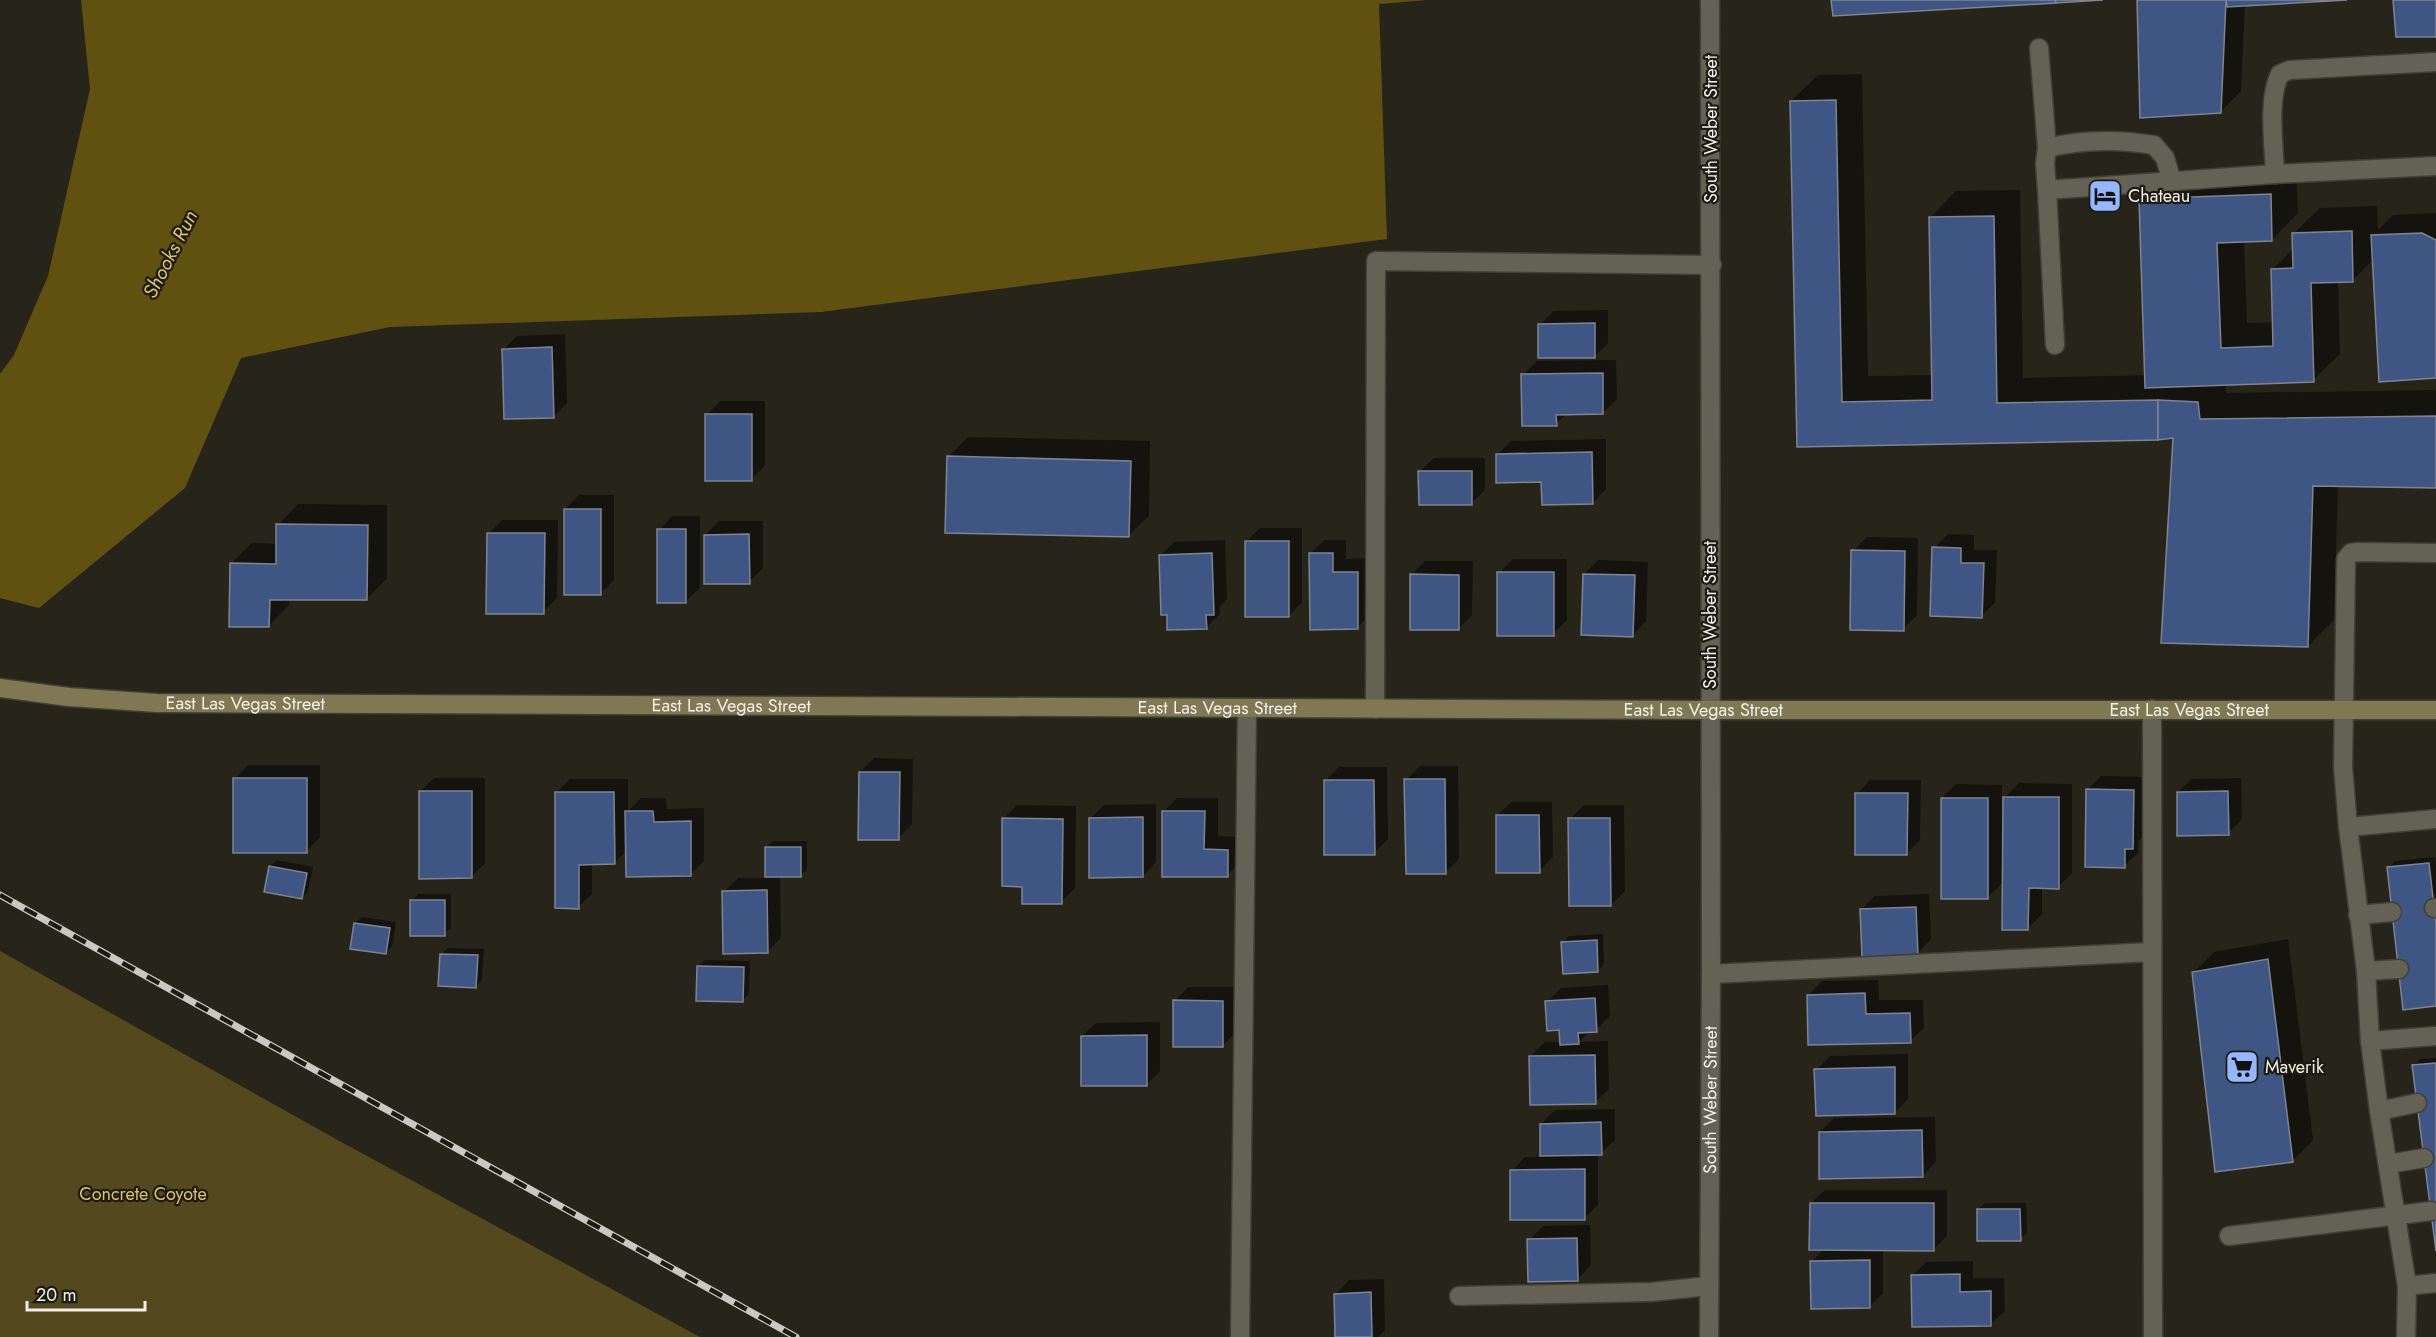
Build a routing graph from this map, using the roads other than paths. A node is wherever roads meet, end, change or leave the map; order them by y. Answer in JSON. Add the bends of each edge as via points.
{"nodes":[{"id":1,"x":1710,"y":0,"type":"edge"},
{"id":2,"x":2039,"y":48,"type":"dead end"},
{"id":3,"x":2436,"y":62,"type":"edge"},
{"id":4,"x":2047,"y":148,"type":"junction"},
{"id":5,"x":2436,"y":166,"type":"edge"},
{"id":6,"x":2275,"y":174,"type":"junction"},
{"id":7,"x":2172,"y":181,"type":"junction"},
{"id":8,"x":2047,"y":190,"type":"junction"},
{"id":9,"x":1712,"y":265,"type":"junction"},
{"id":10,"x":2055,"y":345,"type":"dead end"},
{"id":11,"x":2436,"y":553,"type":"edge"},
{"id":12,"x":0,"y":688,"type":"edge"},
{"id":13,"x":1247,"y":708,"type":"junction"},
{"id":14,"x":1375,"y":709,"type":"junction"},
{"id":15,"x":2152,"y":709,"type":"junction"},
{"id":16,"x":2344,"y":709,"type":"junction"},
{"id":17,"x":1709,"y":710,"type":"junction"},
{"id":18,"x":2436,"y":710,"type":"edge"},
{"id":19,"x":2436,"y":819,"type":"edge"},
{"id":20,"x":2348,"y":827,"type":"junction"},
{"id":21,"x":2392,"y":912,"type":"dead end"},
{"id":22,"x":2358,"y":915,"type":"junction"},
{"id":23,"x":2152,"y":952,"type":"junction"},
{"id":24,"x":2399,"y":969,"type":"dead end"},
{"id":25,"x":2366,"y":971,"type":"junction"},
{"id":26,"x":1711,"y":974,"type":"junction"},
{"id":27,"x":2436,"y":1036,"type":"edge"},
{"id":28,"x":2370,"y":1041,"type":"junction"},
{"id":29,"x":2417,"y":1103,"type":"dead end"},
{"id":30,"x":2379,"y":1111,"type":"junction"},
{"id":31,"x":2424,"y":1158,"type":"dead end"},
{"id":32,"x":2388,"y":1164,"type":"junction"},
{"id":33,"x":2431,"y":1211,"type":"dead end"},
{"id":34,"x":2396,"y":1215,"type":"junction"},
{"id":35,"x":2229,"y":1236,"type":"dead end"},
{"id":36,"x":2436,"y":1282,"type":"edge"},
{"id":37,"x":1709,"y":1286,"type":"junction"},
{"id":38,"x":2407,"y":1286,"type":"junction"},
{"id":39,"x":1459,"y":1296,"type":"dead end"},
{"id":40,"x":1240,"y":1337,"type":"edge"},
{"id":41,"x":1709,"y":1337,"type":"edge"},
{"id":42,"x":2153,"y":1337,"type":"edge"},
{"id":43,"x":2406,"y":1337,"type":"edge"}],
"edges":[{"from":1,"to":9,"type":"street","name":"South Weber Street"},
{"from":2,"to":4,"type":"street"},
{"from":3,"to":6,"type":"street","via":[[2290,70],[2280,74],[2274,84]]},
{"from":4,"to":7,"type":"street","via":[[2123,140],[2154,145],[2165,158]]},
{"from":4,"to":8,"type":"street"},
{"from":5,"to":6,"type":"street"},
{"from":6,"to":7,"type":"street"},
{"from":7,"to":8,"type":"street"},
{"from":8,"to":10,"type":"street"},
{"from":9,"to":14,"type":"street","via":[[1376,261]]},
{"from":9,"to":17,"type":"street","name":"South Weber Street"},
{"from":11,"to":16,"type":"street","via":[[2358,552],[2346,559]]},
{"from":12,"to":13,"type":"street","name":"East Las Vegas Street","via":[[157,703]]},
{"from":13,"to":14,"type":"street","name":"East Las Vegas Street"},
{"from":13,"to":40,"type":"street"},
{"from":14,"to":17,"type":"street","name":"East Las Vegas Street"},
{"from":15,"to":16,"type":"street","name":"East Las Vegas Street"},
{"from":15,"to":17,"type":"street","name":"East Las Vegas Street"},
{"from":15,"to":23,"type":"street"},
{"from":16,"to":18,"type":"street","name":"East Las Vegas Street"},
{"from":16,"to":20,"type":"street"},
{"from":17,"to":26,"type":"street","name":"South Weber Street"},
{"from":19,"to":20,"type":"street"},
{"from":20,"to":22,"type":"street"},
{"from":21,"to":22,"type":"street"},
{"from":22,"to":25,"type":"street"},
{"from":23,"to":26,"type":"street"},
{"from":23,"to":42,"type":"street"},
{"from":24,"to":25,"type":"street"},
{"from":25,"to":28,"type":"street"},
{"from":26,"to":37,"type":"street","name":"South Weber Street"},
{"from":27,"to":28,"type":"street"},
{"from":28,"to":30,"type":"street"},
{"from":29,"to":30,"type":"street"},
{"from":30,"to":32,"type":"street"},
{"from":31,"to":32,"type":"street"},
{"from":32,"to":34,"type":"street"},
{"from":33,"to":34,"type":"street"},
{"from":34,"to":35,"type":"street"},
{"from":34,"to":38,"type":"street"},
{"from":36,"to":38,"type":"street"},
{"from":37,"to":39,"type":"street","via":[[1651,1292]]},
{"from":37,"to":41,"type":"street","name":"South Weber Street"},
{"from":38,"to":43,"type":"street"}]}
